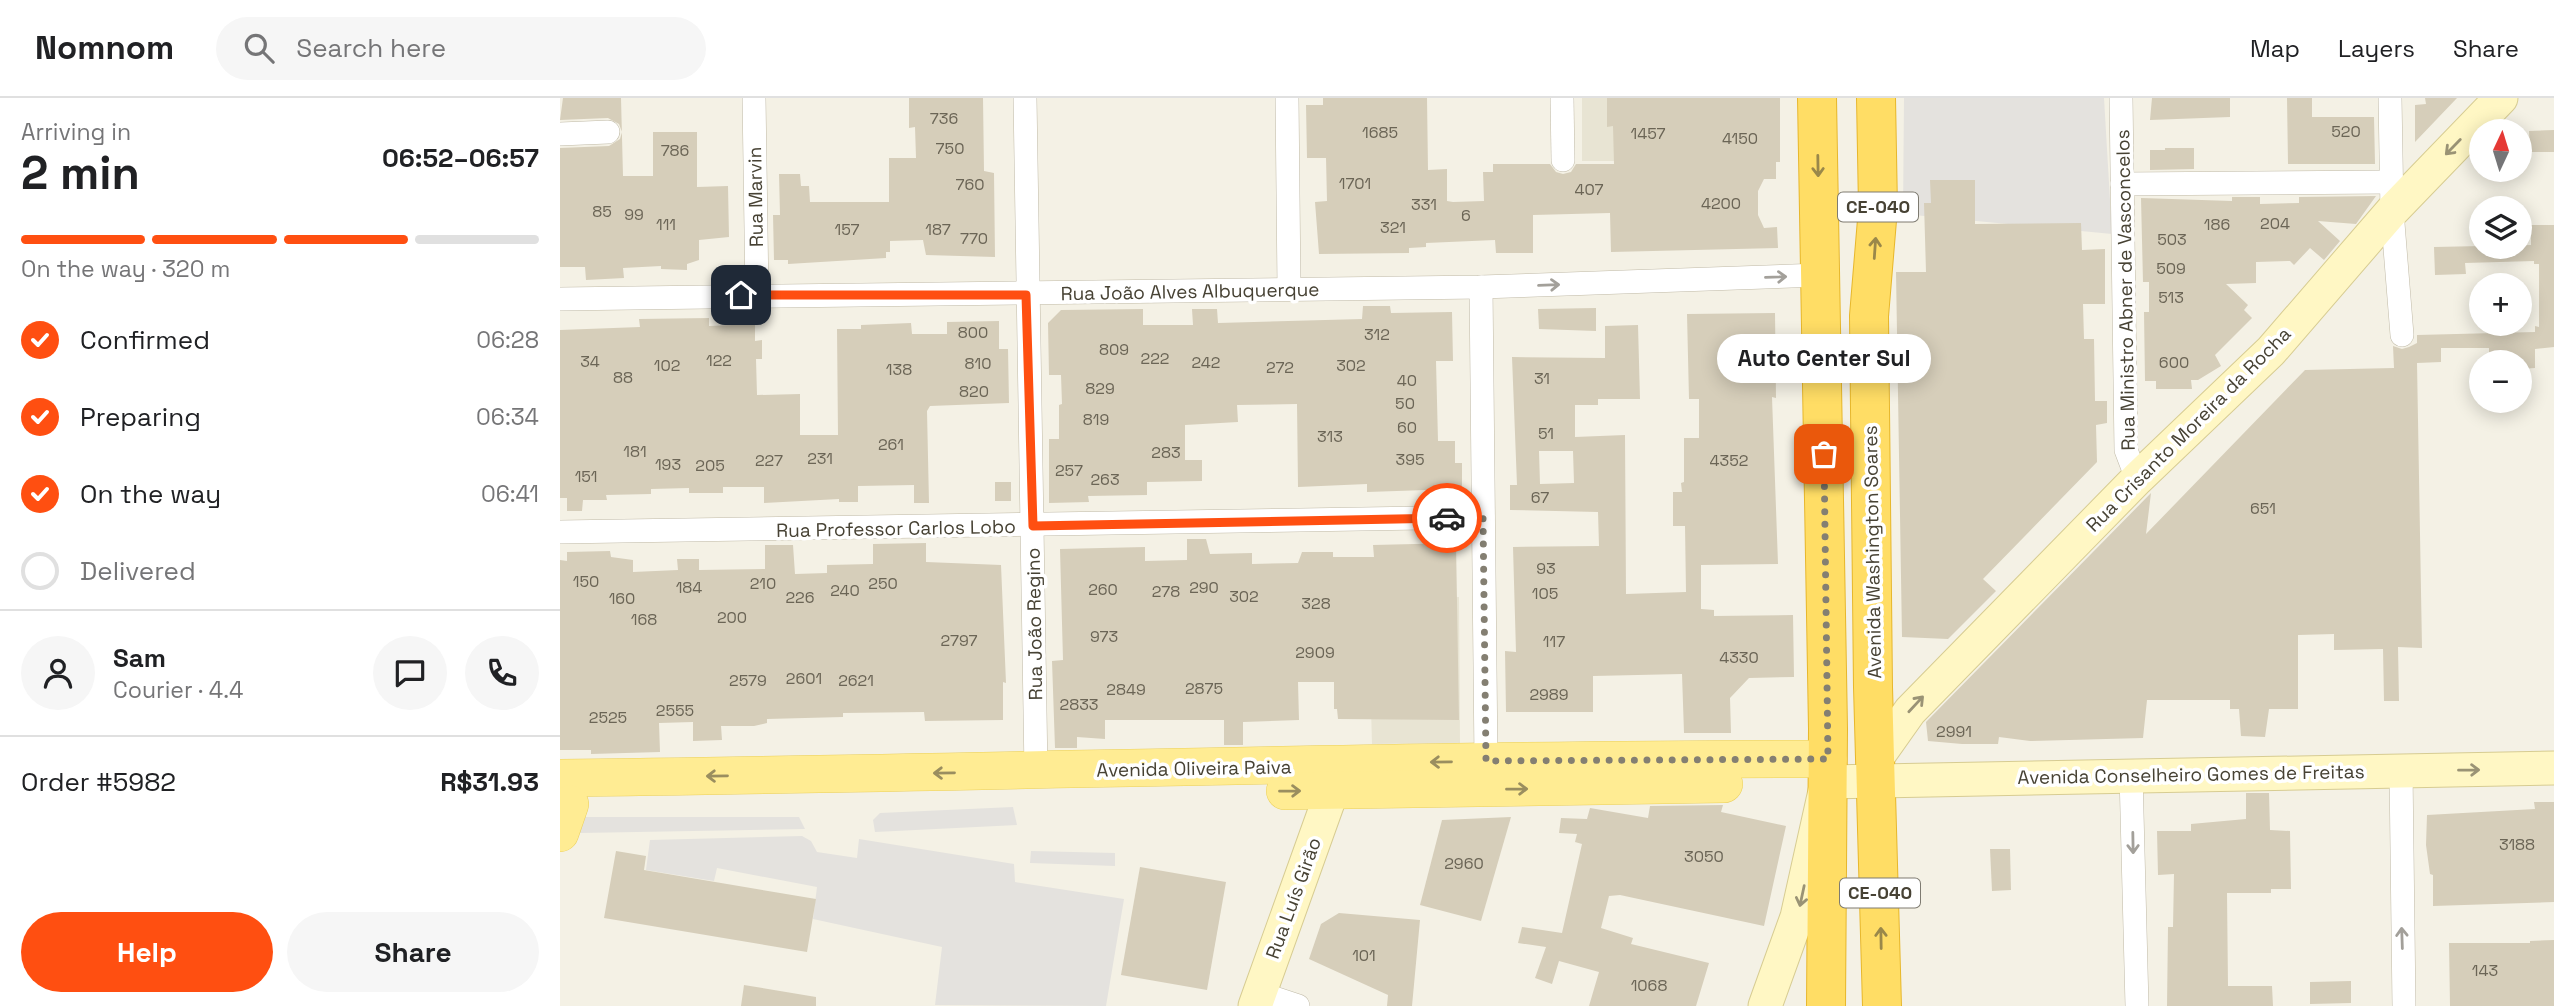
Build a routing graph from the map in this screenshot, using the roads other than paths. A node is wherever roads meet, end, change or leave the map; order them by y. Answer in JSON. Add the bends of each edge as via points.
{"nodes":[{"id":1,"x":754,"y":98,"type":"edge"},
{"id":2,"x":1025,"y":98,"type":"edge"},
{"id":3,"x":1287,"y":98,"type":"edge"},
{"id":4,"x":1562,"y":98,"type":"edge"},
{"id":5,"x":1817,"y":98,"type":"edge"},
{"id":6,"x":1876,"y":98,"type":"edge"},
{"id":7,"x":2121,"y":98,"type":"edge"},
{"id":8,"x":2390,"y":98,"type":"edge"},
{"id":9,"x":2501,"y":98,"type":"edge"},
{"id":10,"x":608,"y":132,"type":"dead end"},
{"id":11,"x":560,"y":134,"type":"edge"},
{"id":12,"x":1563,"y":160,"type":"dead end"},
{"id":13,"x":2122,"y":184,"type":"junction"},
{"id":14,"x":2391,"y":196,"type":"junction"},
{"id":15,"x":1820,"y":275,"type":"junction"},
{"id":16,"x":1481,"y":287,"type":"junction"},
{"id":17,"x":1289,"y":288,"type":"junction"},
{"id":18,"x":757,"y":295,"type":"junction"},
{"id":19,"x":1026,"y":295,"type":"junction"},
{"id":20,"x":560,"y":299,"type":"edge"},
{"id":21,"x":2402,"y":335,"type":"dead end"},
{"id":22,"x":2137,"y":479,"type":"junction"},
{"id":23,"x":1483,"y":517,"type":"junction"},
{"id":24,"x":1033,"y":526,"type":"junction"},
{"id":25,"x":560,"y":532,"type":"edge"},
{"id":26,"x":2554,"y":746,"type":"edge"},
{"id":27,"x":1486,"y":761,"type":"junction"},
{"id":28,"x":2554,"y":768,"type":"edge"},
{"id":29,"x":1828,"y":770,"type":"junction"},
{"id":30,"x":1876,"y":770,"type":"junction"},
{"id":31,"x":2400,"y":771,"type":"junction"},
{"id":32,"x":1036,"y":772,"type":"junction"},
{"id":33,"x":2131,"y":774,"type":"junction"},
{"id":34,"x":1332,"y":790,"type":"junction"},
{"id":35,"x":563,"y":805,"type":"edge"},
{"id":36,"x":1257,"y":999,"type":"edge"},
{"id":37,"x":1298,"y":1006,"type":"edge"},
{"id":38,"x":1765,"y":1006,"type":"edge"},
{"id":39,"x":1826,"y":1006,"type":"edge"},
{"id":40,"x":1882,"y":1006,"type":"edge"},
{"id":41,"x":2137,"y":1006,"type":"edge"},
{"id":42,"x":2404,"y":1006,"type":"edge"}],
"edges":[{"from":1,"to":18,"type":"street","name":"Rua Marvin"},
{"from":2,"to":19,"type":"street","name":"Rua João Regino"},
{"from":3,"to":17,"type":"street"},
{"from":4,"to":12,"type":"street"},
{"from":5,"to":15,"type":"highway","number":"CE-040","one_way":true},
{"from":30,"to":6,"type":"highway","name":"Avenida Washington Soares","number":"CE-040","one_way":true,"via":[[1869,316],[1878,208]]},
{"from":7,"to":13,"type":"street","name":"Rua Ministro Abner de Vasconcelos"},
{"from":8,"to":14,"type":"street"},
{"from":9,"to":14,"type":"main road","name":"Rua Crisanto Moreira da Rocha","one_way":true},
{"from":10,"to":11,"type":"street"},
{"from":13,"to":14,"type":"street"},
{"from":13,"to":22,"type":"street","name":"Rua Ministro Abner de Vasconcelos","via":[[2126,450]]},
{"from":14,"to":21,"type":"street"},
{"from":14,"to":22,"type":"main road","name":"Rua Crisanto Moreira da Rocha","via":[[2271,351]]},
{"from":16,"to":15,"type":"street","name":"Rua João Alves Albuquerque","one_way":true},
{"from":15,"to":29,"type":"highway","number":"CE-040"},
{"from":16,"to":17,"type":"street","name":"Rua João Alves Albuquerque"},
{"from":16,"to":23,"type":"street"},
{"from":17,"to":19,"type":"street","name":"Rua João Alves Albuquerque"},
{"from":18,"to":19,"type":"street","name":"Rua João Alves Albuquerque"},
{"from":18,"to":20,"type":"street","name":"Rua João Alves Albuquerque"},
{"from":19,"to":24,"type":"street","name":"Rua João Regino"},
{"from":30,"to":22,"type":"main road","name":"Rua Crisanto Moreira da Rocha","one_way":true,"via":[[1910,711]]},
{"from":23,"to":24,"type":"street","name":"Rua Professor Carlos Lobo"},
{"from":23,"to":27,"type":"street"},
{"from":24,"to":25,"type":"street","name":"Rua Professor Carlos Lobo"},
{"from":24,"to":32,"type":"street","name":"Rua João Regino"},
{"from":26,"to":30,"type":"main road","name":"Avenida Conselheiro Gomes de Freitas"},
{"from":27,"to":29,"type":"main road","name":"Avenida Oliveira Paiva"},
{"from":27,"to":32,"type":"main road","name":"Avenida Oliveira Paiva","one_way":true},
{"from":31,"to":28,"type":"main road","name":"Avenida Conselheiro Gomes de Freitas","one_way":true},
{"from":29,"to":30,"type":"main road","name":"Avenida Conselheiro Gomes de Freitas"},
{"from":34,"to":29,"type":"main road","name":"Avenida Oliveira Paiva","one_way":true},
{"from":29,"to":38,"type":"main road","one_way":true,"via":[[1797,917]]},
{"from":29,"to":39,"type":"highway","number":"CE-040"},
{"from":30,"to":33,"type":"main road","name":"Avenida Conselheiro Gomes de Freitas"},
{"from":40,"to":30,"type":"highway","name":"Avenida Washington Soares","number":"CE-040","one_way":true},
{"from":31,"to":33,"type":"main road","name":"Avenida Conselheiro Gomes de Freitas"},
{"from":42,"to":31,"type":"street","one_way":true},
{"from":32,"to":35,"type":"main road","name":"Avenida Oliveira Paiva","one_way":true},
{"from":33,"to":41,"type":"street","one_way":true},
{"from":35,"to":34,"type":"main road","name":"Avenida Oliveira Paiva","one_way":true},
{"from":34,"to":36,"type":"main road","name":"Rua Luís Girão"},
{"from":36,"to":37,"type":"street"}]}
